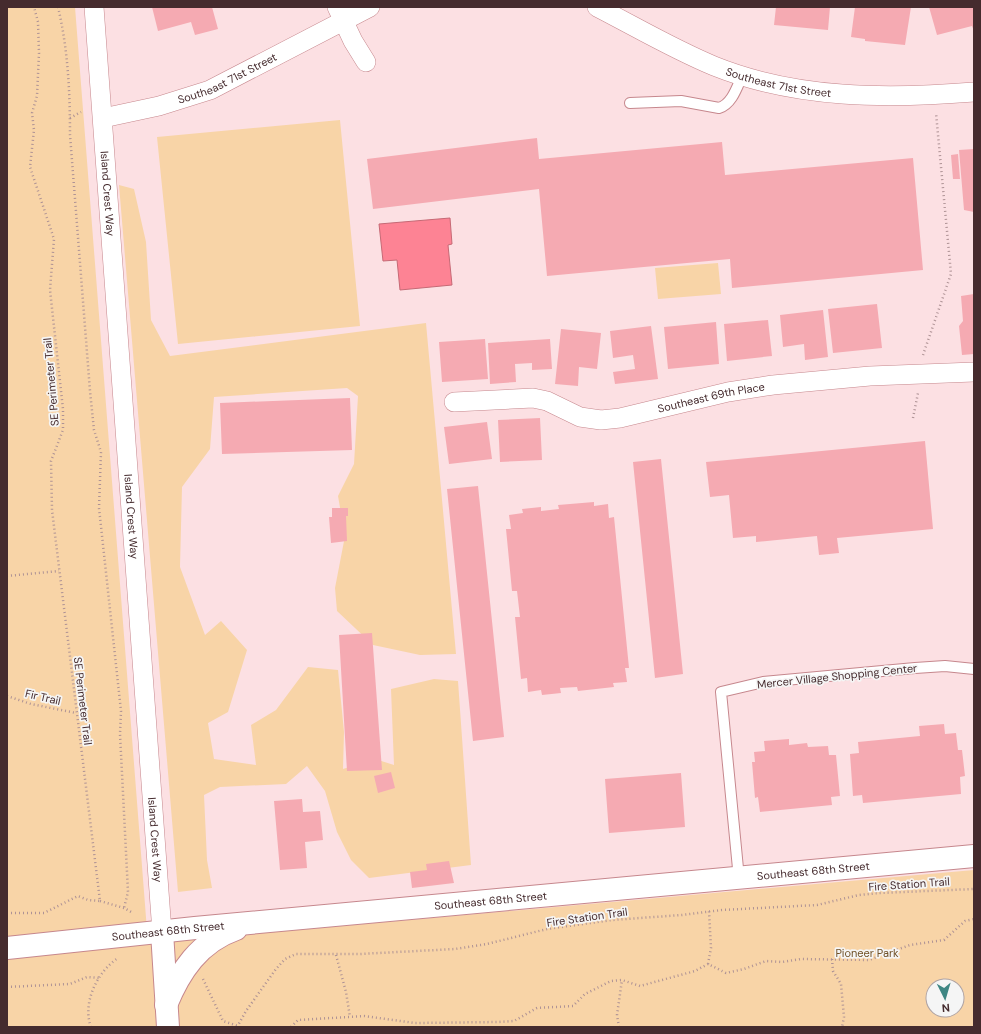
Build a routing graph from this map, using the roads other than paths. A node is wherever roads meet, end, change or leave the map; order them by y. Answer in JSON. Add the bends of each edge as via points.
{"nodes":[{"id":1,"x":94,"y":7,"type":"edge"},
{"id":2,"x":370,"y":7,"type":"edge"},
{"id":3,"x":597,"y":7,"type":"edge"},
{"id":4,"x":340,"y":14,"type":"edge"},
{"id":5,"x":366,"y":62,"type":"dead end"},
{"id":6,"x":742,"y":76,"type":"junction"},
{"id":7,"x":974,"y":92,"type":"edge"},
{"id":8,"x":630,"y":103,"type":"dead end"},
{"id":9,"x":104,"y":118,"type":"junction"},
{"id":10,"x":974,"y":372,"type":"edge"},
{"id":11,"x":454,"y":402,"type":"dead end"},
{"id":12,"x":974,"y":669,"type":"edge"},
{"id":13,"x":974,"y":856,"type":"edge"},
{"id":14,"x":739,"y":879,"type":"junction"},
{"id":15,"x":262,"y":922,"type":"junction"},
{"id":16,"x":162,"y":932,"type":"junction"},
{"id":17,"x":7,"y":948,"type":"edge"},
{"id":18,"x":166,"y":1005,"type":"junction"},
{"id":19,"x":168,"y":1027,"type":"edge"}],
"edges":[{"from":1,"to":9,"type":"street","name":"Island Crest Way"},
{"from":2,"to":4,"type":"street","name":"Southeast 71st Street"},
{"from":3,"to":6,"type":"street","name":"Southeast 71st Street","via":[[683,52]]},
{"from":4,"to":5,"type":"street"},
{"from":4,"to":9,"type":"street","name":"Southeast 71st Street","via":[[210,90],[159,106]]},
{"from":6,"to":7,"type":"street","name":"Southeast 71st Street","via":[[836,94],[891,97]]},
{"from":6,"to":8,"type":"lane","via":[[725,106],[719,108],[681,101]]},
{"from":9,"to":16,"type":"street","name":"Island Crest Way"},
{"from":10,"to":11,"type":"street","name":"Southeast 69th Place","via":[[870,376],[766,386],[601,420],[580,417],[547,401],[533,398]]},
{"from":12,"to":14,"type":"lane","name":"Mercer Village Shopping Center","via":[[945,666],[900,669],[763,682],[721,692]]},
{"from":13,"to":14,"type":"street","name":"Southeast 68th Street"},
{"from":14,"to":15,"type":"street","name":"Southeast 68th Street"},
{"from":15,"to":16,"type":"street","name":"Southeast 68th Street"},
{"from":15,"to":18,"type":"street","via":[[243,926],[209,942],[183,970]]},
{"from":16,"to":17,"type":"street","name":"Southeast 68th Street"},
{"from":16,"to":18,"type":"street","name":"Island Crest Way"},
{"from":18,"to":19,"type":"street","name":"Island Crest Way"}]}
